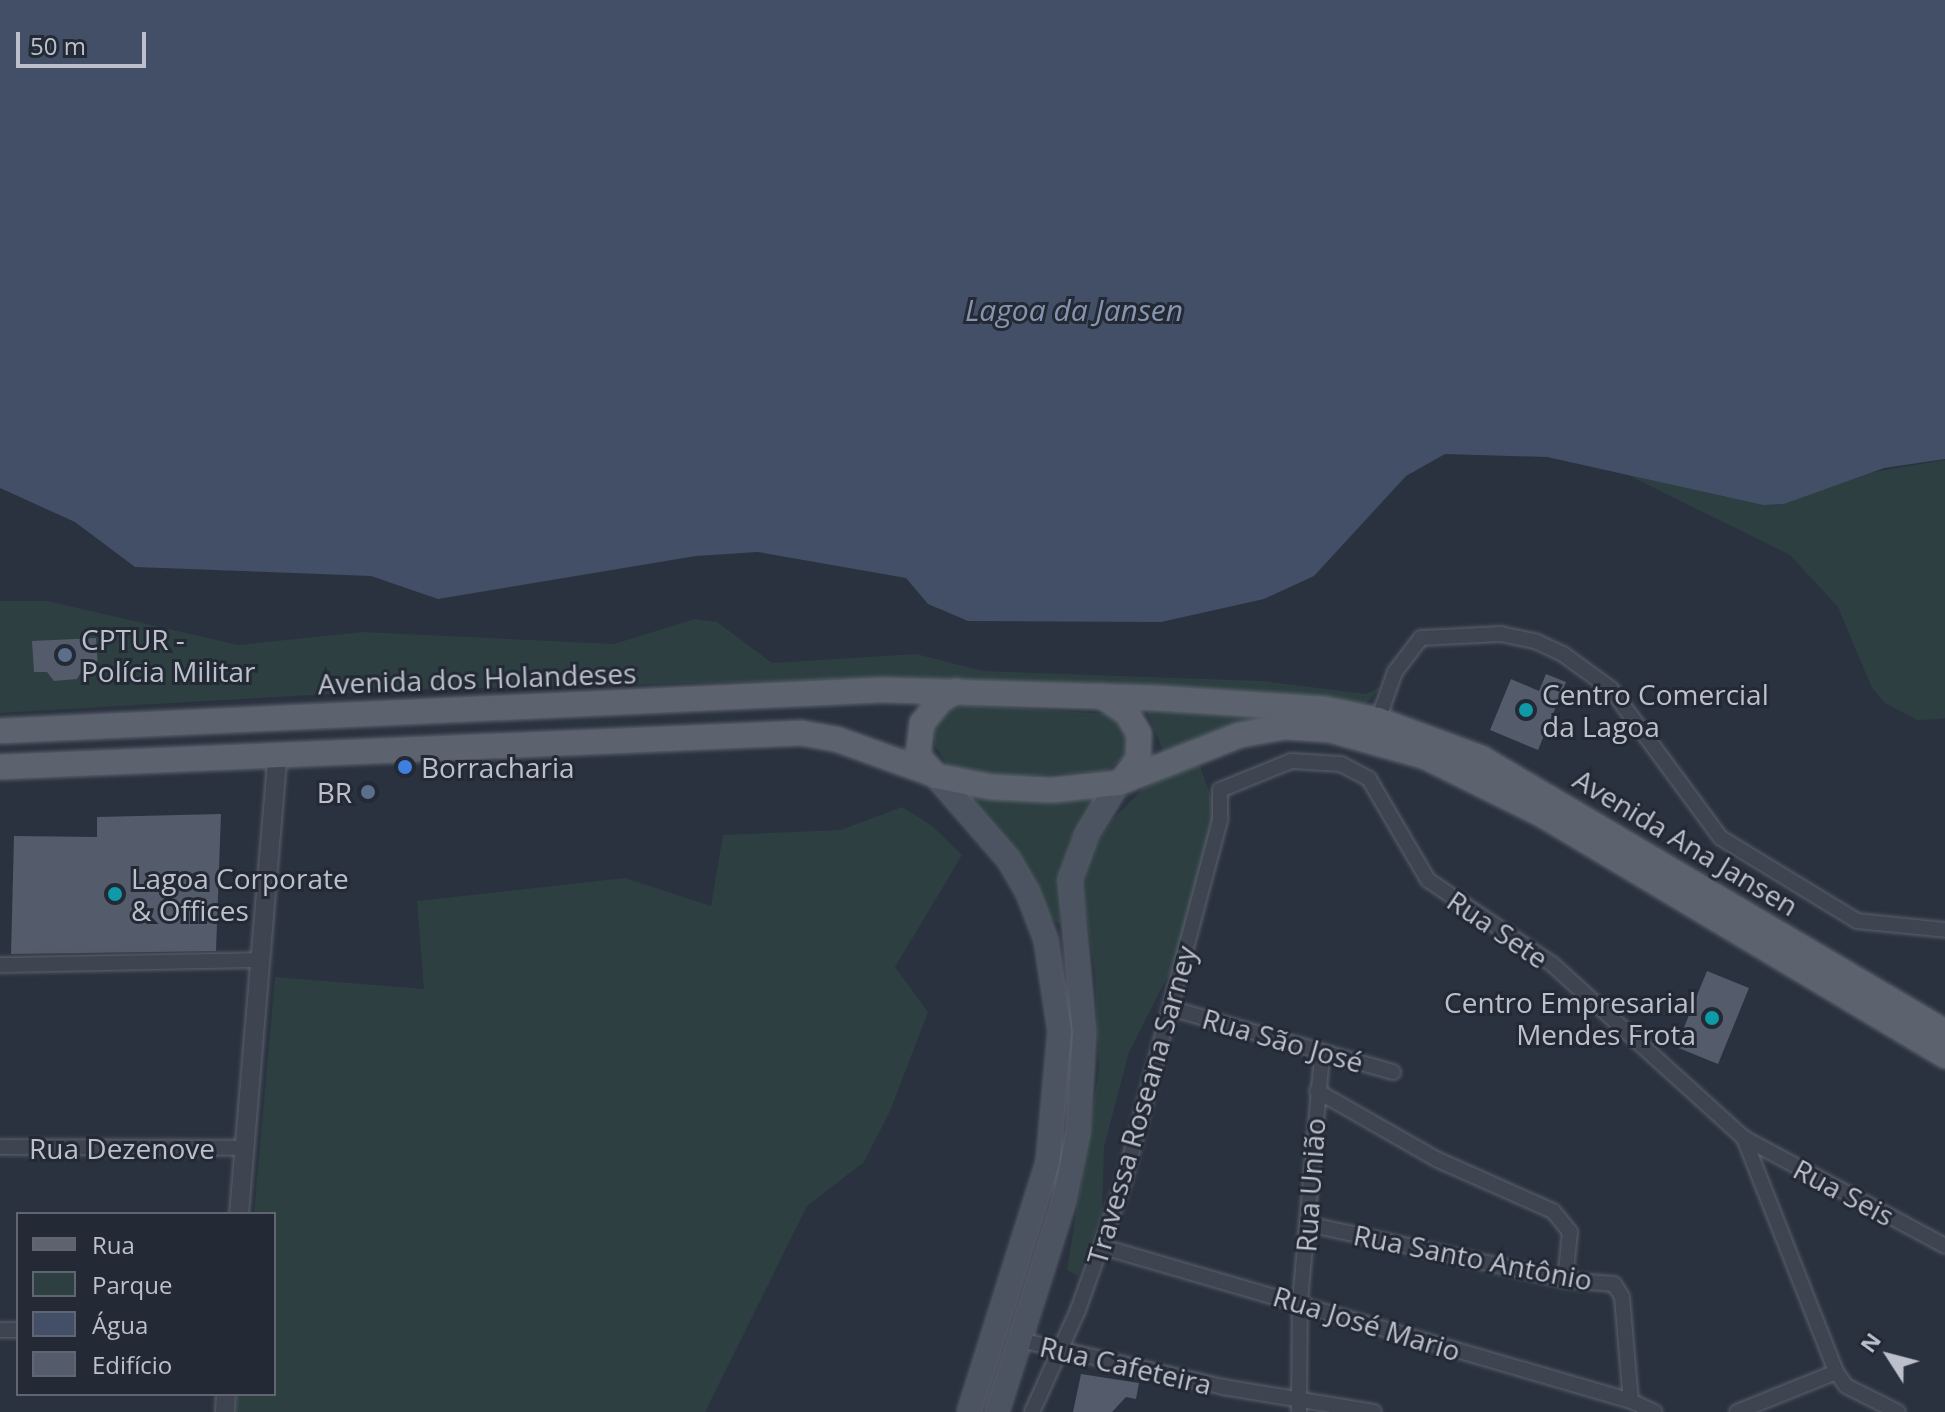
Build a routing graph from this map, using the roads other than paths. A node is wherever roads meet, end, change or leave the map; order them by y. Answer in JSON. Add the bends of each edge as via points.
{"nodes":[{"id":1,"x":956,"y":691,"type":"junction"},
{"id":2,"x":1101,"y":696,"type":"junction"},
{"id":3,"x":613,"y":702,"type":"junction"},
{"id":4,"x":1378,"y":720,"type":"junction"},
{"id":5,"x":0,"y":731,"type":"edge"},
{"id":6,"x":278,"y":754,"type":"junction"},
{"id":7,"x":0,"y":767,"type":"edge"},
{"id":8,"x":935,"y":775,"type":"junction"},
{"id":9,"x":1120,"y":782,"type":"junction"},
{"id":10,"x":1220,"y":790,"type":"joint"},
{"id":11,"x":1945,"y":930,"type":"edge"},
{"id":12,"x":260,"y":960,"type":"junction"},
{"id":13,"x":0,"y":965,"type":"edge"},
{"id":14,"x":1173,"y":1009,"type":"junction"},
{"id":15,"x":1945,"y":1032,"type":"edge"},
{"id":16,"x":1322,"y":1055,"type":"junction"},
{"id":17,"x":1945,"y":1056,"type":"edge"},
{"id":18,"x":1393,"y":1072,"type":"dead end"},
{"id":19,"x":1317,"y":1091,"type":"junction"},
{"id":20,"x":1744,"y":1138,"type":"junction"},
{"id":21,"x":0,"y":1147,"type":"edge"},
{"id":22,"x":243,"y":1148,"type":"junction"},
{"id":23,"x":239,"y":1212,"type":"edge"},
{"id":24,"x":1307,"y":1224,"type":"junction"},
{"id":25,"x":1945,"y":1246,"type":"edge"},
{"id":26,"x":1103,"y":1247,"type":"junction"},
{"id":27,"x":1565,"y":1280,"type":"junction"},
{"id":28,"x":1300,"y":1302,"type":"junction"},
{"id":29,"x":1004,"y":1306,"type":"junction"},
{"id":30,"x":1029,"y":1312,"type":"junction"},
{"id":31,"x":1020,"y":1340,"type":"junction"},
{"id":32,"x":1061,"y":1348,"type":"junction"},
{"id":33,"x":1836,"y":1372,"type":"junction"},
{"id":34,"x":1631,"y":1401,"type":"junction"},
{"id":35,"x":1299,"y":1405,"type":"edge"},
{"id":36,"x":969,"y":1412,"type":"edge"},
{"id":37,"x":997,"y":1412,"type":"edge"},
{"id":38,"x":1032,"y":1412,"type":"edge"},
{"id":39,"x":1374,"y":1412,"type":"edge"},
{"id":40,"x":1655,"y":1412,"type":"edge"},
{"id":41,"x":1737,"y":1412,"type":"edge"},
{"id":42,"x":1898,"y":1412,"type":"edge"}],
"edges":[{"from":1,"to":2,"type":"main road","name":"Avenida dos Holandeses"},
{"from":1,"to":3,"type":"main road","name":"Avenida dos Holandeses"},
{"from":1,"to":8,"type":"main road","via":[[933,707],[919,732],[918,756]]},
{"from":2,"to":4,"type":"main road","name":"Avenida Ana Jansen","via":[[1278,704]]},
{"from":2,"to":9,"type":"main road","via":[[1127,713],[1139,734],[1138,759]]},
{"from":3,"to":5,"type":"main road","name":"Avenida dos Holandeses"},
{"from":3,"to":6,"type":"main road","via":[[580,716],[296,728],[283,736]]},
{"from":4,"to":11,"type":"street","via":[[1395,672],[1421,638],[1501,634],[1535,641],[1611,689],[1721,838],[1857,921]]},
{"from":4,"to":15,"type":"main road","name":"Avenida Ana Jansen","via":[[1481,758]]},
{"from":6,"to":7,"type":"main road"},
{"from":6,"to":8,"type":"main road","via":[[813,734]]},
{"from":6,"to":12,"type":"street"},
{"from":8,"to":9,"type":"main road","name":"Avenida Ana Jansen","via":[[1024,790]]},
{"from":8,"to":29,"type":"main road","via":[[1009,860],[1028,893],[1046,940],[1058,1002],[1059,1083],[1048,1162]]},
{"from":9,"to":17,"type":"main road","name":"Avenida Ana Jansen","via":[[1240,735],[1285,727],[1330,730],[1426,757],[1522,803]]},
{"from":9,"to":30,"type":"main road","via":[[1087,834],[1070,880],[1084,1033],[1082,1104],[1067,1187]]},
{"from":10,"to":14,"type":"street","name":"Travessa Roseana Sarney","via":[[1220,819]]},
{"from":10,"to":20,"type":"street","name":"Rua Sete","via":[[1291,761],[1341,764],[1360,772],[1428,880],[1552,964]]},
{"from":12,"to":13,"type":"street"},
{"from":12,"to":22,"type":"street"},
{"from":14,"to":16,"type":"street","name":"Rua São José"},
{"from":14,"to":26,"type":"street","name":"Travessa Roseana Sarney"},
{"from":16,"to":18,"type":"street","name":"Rua São José"},
{"from":16,"to":19,"type":"street","name":"Rua União"},
{"from":19,"to":24,"type":"street","name":"Rua União"},
{"from":19,"to":27,"type":"street","via":[[1436,1159],[1542,1203],[1563,1218],[1570,1248]]},
{"from":20,"to":25,"type":"street","name":"Rua Seis"},
{"from":20,"to":33,"type":"street","name":"Rua Sete"},
{"from":21,"to":22,"type":"street","name":"Rua Dezenove"},
{"from":22,"to":23,"type":"street"},
{"from":24,"to":27,"type":"street","name":"Rua Santo Antônio"},
{"from":24,"to":28,"type":"street","name":"Rua União"},
{"from":26,"to":28,"type":"street","name":"Rua José Mario"},
{"from":26,"to":32,"type":"street","name":"Travessa Roseana Sarney"},
{"from":27,"to":34,"type":"street","name":"Rua Santo Antônio","via":[[1614,1284],[1624,1306]]},
{"from":28,"to":34,"type":"street","name":"Rua José Mario"},
{"from":28,"to":35,"type":"street","name":"Rua União"},
{"from":29,"to":30,"type":"main road"},
{"from":29,"to":36,"type":"main road"},
{"from":30,"to":31,"type":"main road"},
{"from":31,"to":32,"type":"street","name":"Rua Cafeteira"},
{"from":31,"to":37,"type":"main road"},
{"from":32,"to":35,"type":"street","name":"Rua Cafeteira"},
{"from":32,"to":38,"type":"street","name":"Travessa Roseana Sarney"},
{"from":33,"to":41,"type":"street"},
{"from":33,"to":42,"type":"street","via":[[1846,1386]]},
{"from":34,"to":40,"type":"street","name":"Rua José Mario"},
{"from":35,"to":39,"type":"street","name":"Rua Cafeteira"}]}
